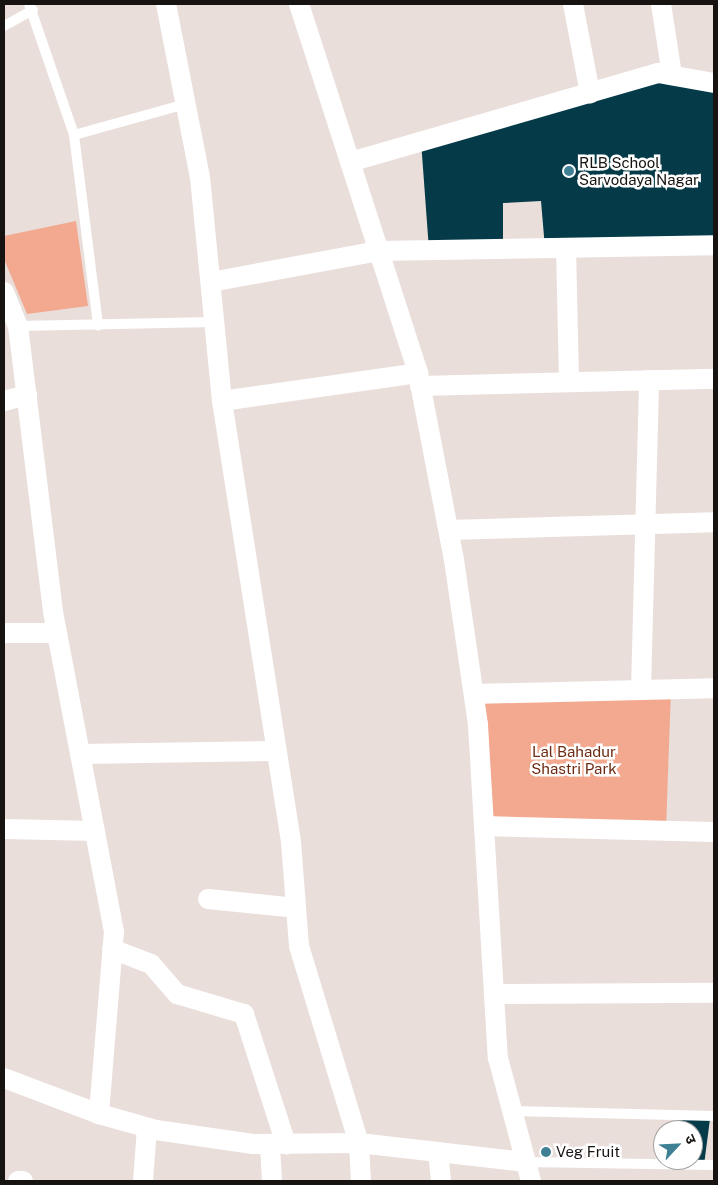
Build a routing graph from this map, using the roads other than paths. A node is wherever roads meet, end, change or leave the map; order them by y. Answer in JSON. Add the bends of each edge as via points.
{"nodes":[{"id":1,"x":166,"y":4,"type":"edge"},
{"id":2,"x":299,"y":4,"type":"edge"},
{"id":3,"x":573,"y":4,"type":"edge"},
{"id":4,"x":661,"y":4,"type":"edge"},
{"id":5,"x":31,"y":7,"type":"edge"},
{"id":6,"x":4,"y":26,"type":"edge"},
{"id":7,"x":672,"y":76,"type":"junction"},
{"id":8,"x":714,"y":83,"type":"edge"},
{"id":9,"x":590,"y":93,"type":"junction"},
{"id":10,"x":186,"y":104,"type":"junction"},
{"id":11,"x":74,"y":134,"type":"junction"},
{"id":12,"x":350,"y":162,"type":"junction"},
{"id":13,"x":714,"y":245,"type":"edge"},
{"id":14,"x":566,"y":248,"type":"junction"},
{"id":15,"x":379,"y":251,"type":"junction"},
{"id":16,"x":210,"y":282,"type":"junction"},
{"id":17,"x":4,"y":292,"type":"edge"},
{"id":18,"x":214,"y":322,"type":"junction"},
{"id":19,"x":98,"y":324,"type":"junction"},
{"id":20,"x":18,"y":326,"type":"junction"},
{"id":21,"x":419,"y":379,"type":"junction"},
{"id":22,"x":714,"y":379,"type":"edge"},
{"id":23,"x":649,"y":380,"type":"junction"},
{"id":24,"x":569,"y":382,"type":"junction"},
{"id":25,"x":27,"y":395,"type":"junction"},
{"id":26,"x":4,"y":401,"type":"edge"},
{"id":27,"x":222,"y":401,"type":"junction"},
{"id":28,"x":714,"y":522,"type":"edge"},
{"id":29,"x":645,"y":524,"type":"junction"},
{"id":30,"x":449,"y":530,"type":"junction"},
{"id":31,"x":4,"y":633,"type":"edge"},
{"id":32,"x":57,"y":633,"type":"junction"},
{"id":33,"x":714,"y":688,"type":"edge"},
{"id":34,"x":641,"y":690,"type":"junction"},
{"id":35,"x":474,"y":694,"type":"junction"},
{"id":36,"x":276,"y":751,"type":"junction"},
{"id":37,"x":80,"y":754,"type":"junction"},
{"id":38,"x":484,"y":826,"type":"junction"},
{"id":39,"x":4,"y":829,"type":"edge"},
{"id":40,"x":95,"y":831,"type":"junction"},
{"id":41,"x":714,"y":832,"type":"edge"},
{"id":42,"x":208,"y":899,"type":"dead end"},
{"id":43,"x":296,"y":908,"type":"junction"},
{"id":44,"x":112,"y":949,"type":"junction"},
{"id":45,"x":714,"y":993,"type":"edge"},
{"id":46,"x":494,"y":994,"type":"junction"},
{"id":47,"x":4,"y":1078,"type":"edge"},
{"id":48,"x":513,"y":1111,"type":"junction"},
{"id":49,"x":99,"y":1114,"type":"junction"},
{"id":50,"x":714,"y":1116,"type":"edge"},
{"id":51,"x":147,"y":1128,"type":"junction"},
{"id":52,"x":359,"y":1143,"type":"junction"},
{"id":53,"x":278,"y":1144,"type":"junction"},
{"id":54,"x":438,"y":1152,"type":"junction"},
{"id":55,"x":714,"y":1165,"type":"edge"},
{"id":56,"x":529,"y":1172,"type":"edge"},
{"id":57,"x":18,"y":1181,"type":"edge"},
{"id":58,"x":23,"y":1181,"type":"edge"},
{"id":59,"x":143,"y":1181,"type":"edge"},
{"id":60,"x":272,"y":1181,"type":"edge"},
{"id":61,"x":361,"y":1181,"type":"edge"},
{"id":62,"x":441,"y":1181,"type":"edge"}],
"edges":[{"from":1,"to":10,"type":"street"},
{"from":2,"to":12,"type":"street"},
{"from":3,"to":9,"type":"street"},
{"from":4,"to":7,"type":"street"},
{"from":5,"to":6,"type":"lane"},
{"from":5,"to":11,"type":"lane"},
{"from":7,"to":8,"type":"street"},
{"from":7,"to":9,"type":"street","via":[[658,73]]},
{"from":9,"to":12,"type":"street"},
{"from":10,"to":11,"type":"lane"},
{"from":10,"to":16,"type":"street","via":[[200,177]]},
{"from":11,"to":19,"type":"lane"},
{"from":12,"to":15,"type":"street"},
{"from":13,"to":14,"type":"street"},
{"from":14,"to":15,"type":"street"},
{"from":14,"to":24,"type":"street"},
{"from":15,"to":16,"type":"street"},
{"from":15,"to":21,"type":"street"},
{"from":16,"to":18,"type":"street"},
{"from":17,"to":20,"type":"street"},
{"from":18,"to":19,"type":"lane"},
{"from":18,"to":27,"type":"street"},
{"from":19,"to":20,"type":"lane"},
{"from":20,"to":25,"type":"street"},
{"from":21,"to":24,"type":"street"},
{"from":21,"to":27,"type":"street"},
{"from":21,"to":30,"type":"street"},
{"from":22,"to":23,"type":"street"},
{"from":23,"to":24,"type":"street"},
{"from":23,"to":29,"type":"street"},
{"from":25,"to":26,"type":"street"},
{"from":25,"to":32,"type":"street"},
{"from":27,"to":36,"type":"street"},
{"from":28,"to":29,"type":"street"},
{"from":29,"to":30,"type":"street"},
{"from":29,"to":34,"type":"street"},
{"from":30,"to":35,"type":"street"},
{"from":31,"to":32,"type":"street"},
{"from":32,"to":37,"type":"street"},
{"from":33,"to":34,"type":"street"},
{"from":34,"to":35,"type":"street"},
{"from":35,"to":38,"type":"street"},
{"from":36,"to":37,"type":"street"},
{"from":36,"to":43,"type":"street","via":[[291,842]]},
{"from":37,"to":40,"type":"street"},
{"from":38,"to":41,"type":"street"},
{"from":38,"to":46,"type":"street"},
{"from":39,"to":40,"type":"street"},
{"from":40,"to":44,"type":"street","via":[[114,931]]},
{"from":42,"to":43,"type":"street"},
{"from":43,"to":52,"type":"street","via":[[299,946]]},
{"from":44,"to":49,"type":"street"},
{"from":44,"to":53,"type":"street","via":[[151,964],[177,994],[244,1014]]},
{"from":45,"to":46,"type":"street"},
{"from":46,"to":48,"type":"street","via":[[498,1058]]},
{"from":47,"to":49,"type":"street"},
{"from":48,"to":50,"type":"lane"},
{"from":48,"to":56,"type":"street"},
{"from":49,"to":51,"type":"street"},
{"from":51,"to":53,"type":"street"},
{"from":51,"to":59,"type":"street"},
{"from":52,"to":53,"type":"street"},
{"from":52,"to":54,"type":"street"},
{"from":52,"to":61,"type":"street"},
{"from":53,"to":60,"type":"street"},
{"from":54,"to":56,"type":"street"},
{"from":54,"to":62,"type":"street"},
{"from":55,"to":56,"type":"lane"},
{"from":57,"to":58,"type":"street"}]}
